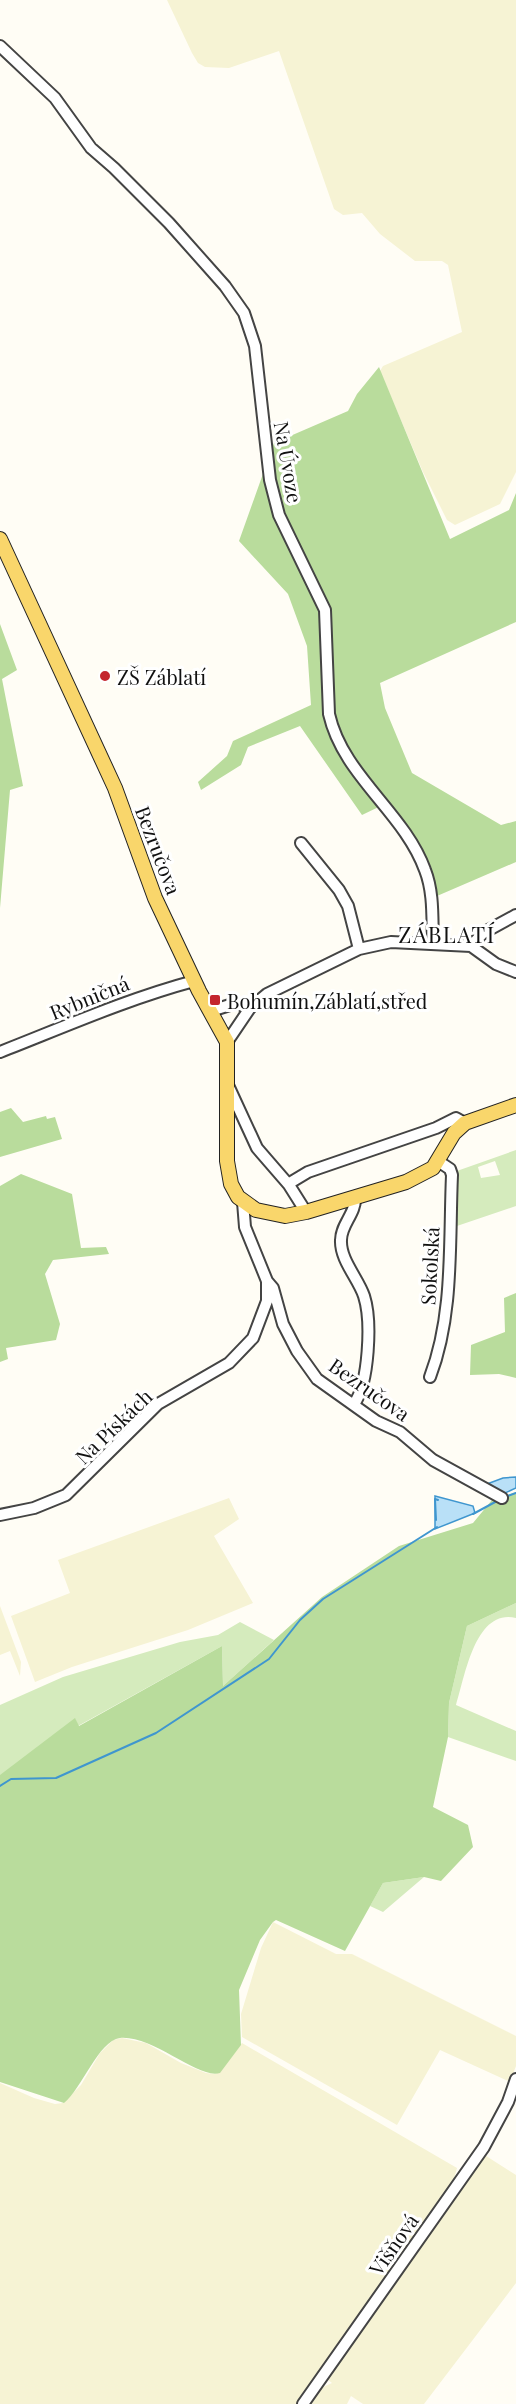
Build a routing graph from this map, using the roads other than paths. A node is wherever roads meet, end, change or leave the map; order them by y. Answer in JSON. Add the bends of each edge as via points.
{"nodes":[{"id":1,"x":0,"y":46,"type":"edge"},
{"id":2,"x":0,"y":539,"type":"edge"},
{"id":3,"x":301,"y":843,"type":"dead end"},
{"id":4,"x":516,"y":915,"type":"edge"},
{"id":5,"x":433,"y":942,"type":"junction"},
{"id":6,"x":471,"y":946,"type":"junction"},
{"id":7,"x":359,"y":949,"type":"junction"},
{"id":8,"x":515,"y":973,"type":"edge"},
{"id":9,"x":194,"y":981,"type":"junction"},
{"id":10,"x":250,"y":1008,"type":"junction"},
{"id":11,"x":211,"y":1011,"type":"junction"},
{"id":12,"x":227,"y":1042,"type":"junction"},
{"id":13,"x":0,"y":1052,"type":"edge"},
{"id":14,"x":226,"y":1082,"type":"junction"},
{"id":15,"x":516,"y":1105,"type":"edge"},
{"id":16,"x":465,"y":1123,"type":"junction"},
{"id":17,"x":438,"y":1161,"type":"junction"},
{"id":18,"x":288,"y":1184,"type":"junction"},
{"id":19,"x":355,"y":1197,"type":"junction"},
{"id":20,"x":243,"y":1202,"type":"junction"},
{"id":21,"x":306,"y":1212,"type":"junction"},
{"id":22,"x":267,"y":1281,"type":"junction"},
{"id":23,"x":430,"y":1377,"type":"dead end"},
{"id":24,"x":354,"y":1404,"type":"junction"},
{"id":25,"x":502,"y":1498,"type":"dead end"},
{"id":26,"x":0,"y":1515,"type":"edge"},
{"id":27,"x":516,"y":2079,"type":"edge"},
{"id":28,"x":512,"y":2105,"type":"edge"},
{"id":29,"x":303,"y":2404,"type":"edge"}],
"edges":[{"from":1,"to":5,"type":"street","name":"Na Úvoze","via":[[48,90],[91,148],[169,223],[244,313],[255,346],[270,480],[279,515],[325,610],[332,727],[342,751],[420,858],[430,884]]},
{"from":2,"to":9,"type":"main road","name":"Bezručova","via":[[115,788],[144,871]]},
{"from":3,"to":7,"type":"street","via":[[348,906]]},
{"from":4,"to":6,"type":"street","via":[[483,933]]},
{"from":5,"to":6,"type":"street"},
{"from":5,"to":7,"type":"street","via":[[383,943]]},
{"from":6,"to":8,"type":"street"},
{"from":7,"to":10,"type":"street","via":[[277,987]]},
{"from":9,"to":11,"type":"main road","name":"Bezručova"},
{"from":9,"to":13,"type":"street","name":"Rybničná","via":[[105,1009]]},
{"from":10,"to":11,"type":"street","via":[[237,1003]]},
{"from":10,"to":12,"type":"street"},
{"from":11,"to":12,"type":"main road","name":"Bezručova"},
{"from":12,"to":14,"type":"main road","name":"Bezručova"},
{"from":14,"to":18,"type":"street","via":[[257,1148]]},
{"from":14,"to":20,"type":"main road","name":"Bezručova","via":[[227,1161],[231,1184]]},
{"from":15,"to":16,"type":"main road"},
{"from":16,"to":17,"type":"main road","via":[[454,1133]]},
{"from":16,"to":18,"type":"street","via":[[456,1118],[444,1122]]},
{"from":17,"to":19,"type":"main road","via":[[413,1179]]},
{"from":17,"to":23,"type":"street","name":"Sokolská","via":[[452,1175],[450,1242],[444,1328]]},
{"from":18,"to":21,"type":"street"},
{"from":19,"to":21,"type":"main road"},
{"from":19,"to":24,"type":"street","via":[[355,1208],[341,1240],[343,1253],[364,1295],[368,1316],[364,1382]]},
{"from":20,"to":21,"type":"main road","via":[[270,1215]]},
{"from":20,"to":22,"type":"street","name":"Bezručova","via":[[245,1227]]},
{"from":22,"to":24,"type":"street","name":"Bezručova","via":[[297,1351],[317,1378]]},
{"from":22,"to":26,"type":"street","name":"Na Pískách","via":[[267,1301],[253,1338],[229,1363],[158,1404],[66,1495]]},
{"from":24,"to":25,"type":"street","name":"Bezručova","via":[[376,1421],[400,1432],[434,1460]]},
{"from":27,"to":28,"type":"street","name":"Višňová"},
{"from":28,"to":29,"type":"street","name":"Višňová"}]}
